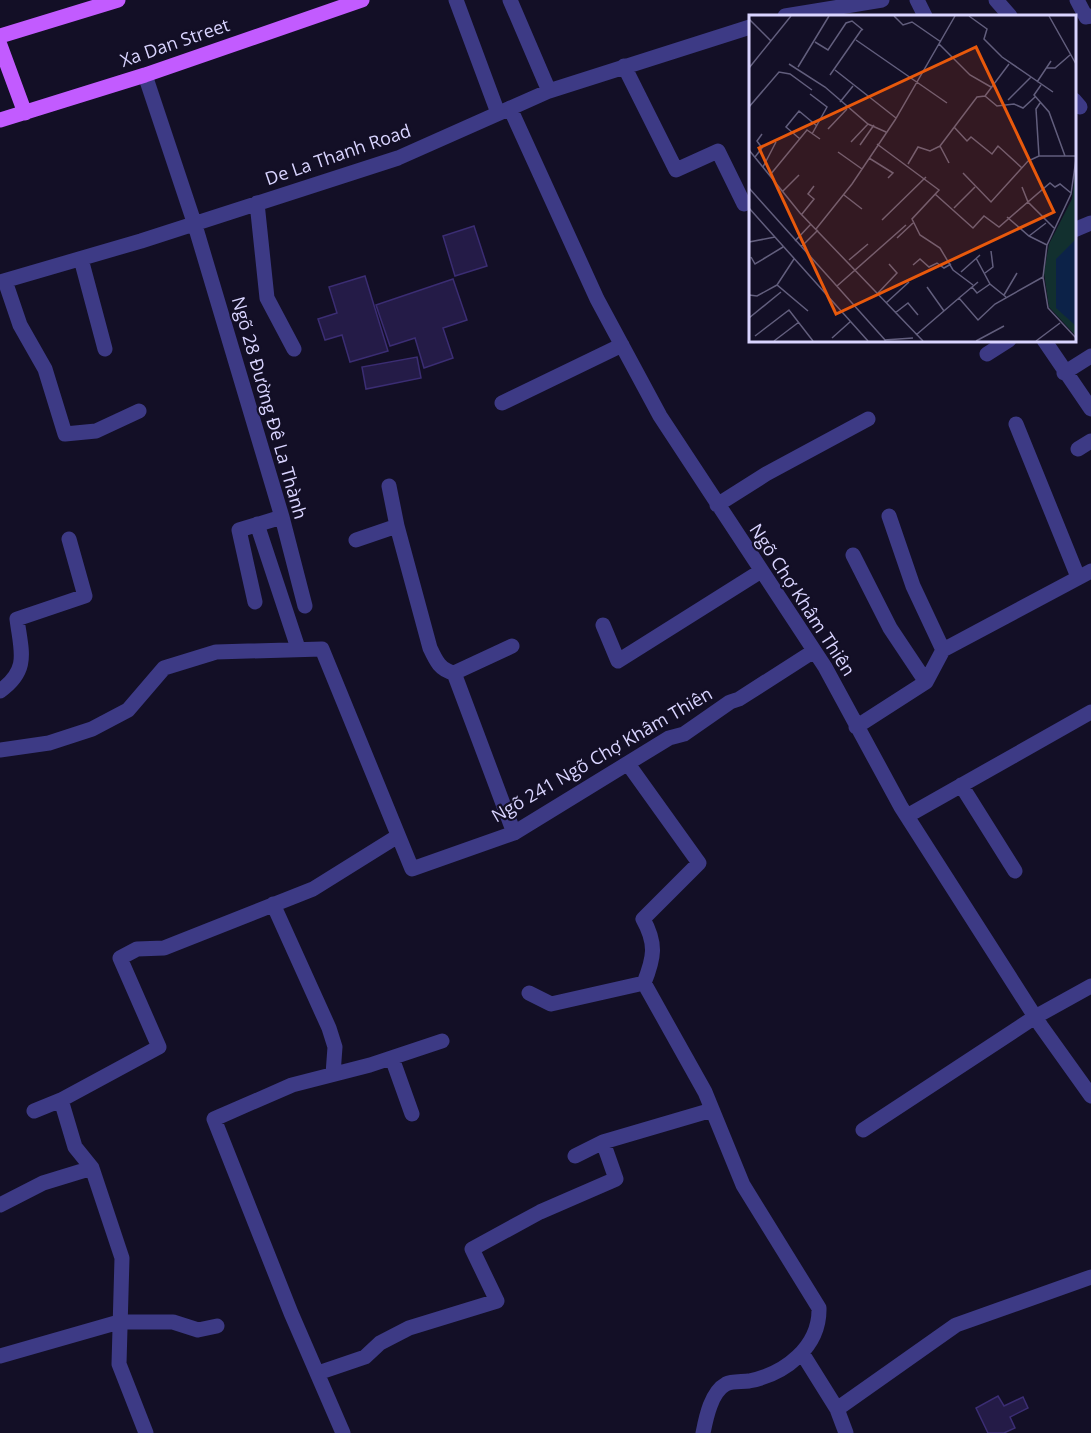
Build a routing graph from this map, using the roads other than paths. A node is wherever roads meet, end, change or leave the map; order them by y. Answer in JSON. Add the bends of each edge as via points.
{"nodes":[{"id":1,"x":118,"y":0,"type":"edge"},
{"id":2,"x":362,"y":0,"type":"edge"},
{"id":3,"x":456,"y":0,"type":"edge"},
{"id":4,"x":510,"y":0,"type":"edge"},
{"id":5,"x":882,"y":0,"type":"edge"},
{"id":6,"x":917,"y":0,"type":"edge"},
{"id":7,"x":996,"y":0,"type":"edge"},
{"id":8,"x":1077,"y":0,"type":"edge"},
{"id":9,"x":800,"y":15,"type":"edge"},
{"id":10,"x":925,"y":15,"type":"edge"},
{"id":11,"x":1009,"y":15,"type":"edge"},
{"id":12,"x":1091,"y":16,"type":"edge"},
{"id":13,"x":749,"y":27,"type":"edge"},
{"id":14,"x":0,"y":36,"type":"edge"},
{"id":15,"x":0,"y":45,"type":"edge"},
{"id":16,"x":624,"y":66,"type":"junction"},
{"id":17,"x":145,"y":75,"type":"junction"},
{"id":18,"x":549,"y":92,"type":"junction"},
{"id":19,"x":504,"y":110,"type":"junction"},
{"id":20,"x":25,"y":113,"type":"junction"},
{"id":21,"x":0,"y":120,"type":"edge"},
{"id":22,"x":257,"y":203,"type":"junction"},
{"id":23,"x":744,"y":204,"type":"dead end"},
{"id":24,"x":194,"y":222,"type":"junction"},
{"id":25,"x":1091,"y":223,"type":"edge"},
{"id":26,"x":1076,"y":229,"type":"edge"},
{"id":27,"x":81,"y":259,"type":"junction"},
{"id":28,"x":2,"y":282,"type":"edge"},
{"id":29,"x":1006,"y":342,"type":"edge"},
{"id":30,"x":1045,"y":342,"type":"edge"},
{"id":31,"x":622,"y":345,"type":"junction"},
{"id":32,"x":294,"y":348,"type":"dead end"},
{"id":33,"x":105,"y":349,"type":"dead end"},
{"id":34,"x":987,"y":354,"type":"dead end"},
{"id":35,"x":1091,"y":356,"type":"edge"},
{"id":36,"x":1064,"y":373,"type":"junction"},
{"id":37,"x":502,"y":403,"type":"dead end"},
{"id":38,"x":1091,"y":409,"type":"edge"},
{"id":39,"x":139,"y":411,"type":"dead end"},
{"id":40,"x":868,"y":419,"type":"dead end"},
{"id":41,"x":1016,"y":424,"type":"dead end"},
{"id":42,"x":389,"y":486,"type":"dead end"},
{"id":43,"x":717,"y":505,"type":"junction"},
{"id":44,"x":889,"y":516,"type":"dead end"},
{"id":45,"x":282,"y":517,"type":"junction"},
{"id":46,"x":257,"y":524,"type":"junction"},
{"id":47,"x":397,"y":526,"type":"junction"},
{"id":48,"x":69,"y":539,"type":"dead end"},
{"id":49,"x":356,"y":540,"type":"dead end"},
{"id":50,"x":853,"y":555,"type":"dead end"},
{"id":51,"x":761,"y":571,"type":"junction"},
{"id":52,"x":1085,"y":574,"type":"edge"},
{"id":53,"x":255,"y":602,"type":"dead end"},
{"id":54,"x":305,"y":606,"type":"dead end"},
{"id":55,"x":603,"y":625,"type":"dead end"},
{"id":56,"x":512,"y":646,"type":"dead end"},
{"id":57,"x":298,"y":648,"type":"junction"},
{"id":58,"x":943,"y":650,"type":"junction"},
{"id":59,"x":814,"y":651,"type":"junction"},
{"id":60,"x":454,"y":673,"type":"junction"},
{"id":61,"x":926,"y":682,"type":"junction"},
{"id":62,"x":0,"y":691,"type":"edge"},
{"id":63,"x":1091,"y":712,"type":"edge"},
{"id":64,"x":856,"y":727,"type":"junction"},
{"id":65,"x":0,"y":750,"type":"edge"},
{"id":66,"x":628,"y":764,"type":"junction"},
{"id":67,"x":961,"y":785,"type":"junction"},
{"id":68,"x":907,"y":816,"type":"junction"},
{"id":69,"x":514,"y":833,"type":"junction"},
{"id":70,"x":399,"y":836,"type":"junction"},
{"id":71,"x":1015,"y":871,"type":"dead end"},
{"id":72,"x":273,"y":904,"type":"junction"},
{"id":73,"x":644,"y":983,"type":"junction"},
{"id":74,"x":1091,"y":986,"type":"edge"},
{"id":75,"x":529,"y":993,"type":"dead end"},
{"id":76,"x":1035,"y":1017,"type":"junction"},
{"id":77,"x":442,"y":1041,"type":"dead end"},
{"id":78,"x":392,"y":1058,"type":"junction"},
{"id":79,"x":333,"y":1074,"type":"junction"},
{"id":80,"x":1091,"y":1096,"type":"edge"},
{"id":81,"x":61,"y":1100,"type":"junction"},
{"id":82,"x":712,"y":1110,"type":"junction"},
{"id":83,"x":34,"y":1111,"type":"dead end"},
{"id":84,"x":412,"y":1114,"type":"dead end"},
{"id":85,"x":863,"y":1130,"type":"dead end"},
{"id":86,"x":603,"y":1142,"type":"junction"},
{"id":87,"x":575,"y":1156,"type":"dead end"},
{"id":88,"x":92,"y":1168,"type":"junction"},
{"id":89,"x":0,"y":1205,"type":"edge"},
{"id":90,"x":1091,"y":1277,"type":"edge"},
{"id":91,"x":119,"y":1322,"type":"junction"},
{"id":92,"x":217,"y":1326,"type":"dead end"},
{"id":93,"x":802,"y":1353,"type":"junction"},
{"id":94,"x":0,"y":1356,"type":"edge"},
{"id":95,"x":318,"y":1373,"type":"junction"},
{"id":96,"x":837,"y":1409,"type":"junction"},
{"id":97,"x":146,"y":1433,"type":"edge"},
{"id":98,"x":343,"y":1433,"type":"edge"},
{"id":99,"x":703,"y":1433,"type":"edge"},
{"id":100,"x":846,"y":1433,"type":"edge"}],
"edges":[{"from":1,"to":14,"type":"main road"},
{"from":2,"to":17,"type":"main road","name":"Xa Dan Street"},
{"from":3,"to":19,"type":"street","name":"Ngõ Chợ Khâm Thiên"},
{"from":4,"to":18,"type":"street"},
{"from":5,"to":9,"type":"street"},
{"from":6,"to":10,"type":"street"},
{"from":7,"to":11,"type":"street"},
{"from":8,"to":12,"type":"street","via":[[1086,17]]},
{"from":13,"to":16,"type":"street","name":"De La Thanh Road"},
{"from":15,"to":20,"type":"main road"},
{"from":16,"to":18,"type":"street","name":"De La Thanh Road"},
{"from":16,"to":23,"type":"street","via":[[676,170],[718,151]]},
{"from":17,"to":20,"type":"main road","name":"Xa Dan Street"},
{"from":17,"to":24,"type":"street","name":"Ngõ 28 Đường Đê La Thành"},
{"from":18,"to":19,"type":"street","name":"De La Thanh Road"},
{"from":19,"to":22,"type":"street","name":"De La Thanh Road","via":[[398,158]]},
{"from":19,"to":31,"type":"street","name":"Ngõ Chợ Khâm Thiên"},
{"from":20,"to":21,"type":"main road","name":"Xa Dan Street"},
{"from":22,"to":24,"type":"street","name":"De La Thanh Road"},
{"from":22,"to":32,"type":"street","via":[[267,298]]},
{"from":24,"to":27,"type":"street","name":"De La Thanh Road"},
{"from":24,"to":45,"type":"street","name":"Ngõ 28 Đường Đê La Thành"},
{"from":25,"to":26,"type":"street"},
{"from":27,"to":28,"type":"street","name":"De La Thanh Road"},
{"from":27,"to":33,"type":"street"},
{"from":28,"to":39,"type":"street","via":[[45,369],[65,434],[96,431]]},
{"from":29,"to":34,"type":"street"},
{"from":30,"to":36,"type":"street"},
{"from":31,"to":37,"type":"street"},
{"from":31,"to":43,"type":"street","name":"Ngõ Chợ Khâm Thiên","via":[[660,416]]},
{"from":35,"to":36,"type":"street"},
{"from":36,"to":38,"type":"street"},
{"from":40,"to":43,"type":"street"},
{"from":41,"to":52,"type":"street"},
{"from":42,"to":47,"type":"street"},
{"from":43,"to":51,"type":"street","name":"Ngõ Chợ Khâm Thiên"},
{"from":44,"to":58,"type":"street"},
{"from":45,"to":46,"type":"street"},
{"from":45,"to":54,"type":"street","name":"Ngõ 28 Đường Đê La Thành"},
{"from":46,"to":53,"type":"street","via":[[239,530]]},
{"from":46,"to":57,"type":"street"},
{"from":47,"to":49,"type":"street"},
{"from":47,"to":60,"type":"street","via":[[430,648],[444,671]]},
{"from":48,"to":62,"type":"street","via":[[86,596],[17,619],[21,670]]},
{"from":50,"to":61,"type":"street","via":[[890,628]]},
{"from":51,"to":55,"type":"street","via":[[618,661]]},
{"from":51,"to":59,"type":"street","name":"Ngõ Chợ Khâm Thiên"},
{"from":52,"to":58,"type":"street"},
{"from":56,"to":60,"type":"street"},
{"from":57,"to":65,"type":"street","name":"Ngõ 241 Ngõ Chợ Khâm Thiên","via":[[216,652],[164,668],[128,710],[92,729],[49,743]]},
{"from":57,"to":70,"type":"street","name":"Ngõ 241 Ngõ Chợ Khâm Thiên","via":[[322,649]]},
{"from":58,"to":61,"type":"street"},
{"from":59,"to":64,"type":"street","name":"Ngõ Chợ Khâm Thiên"},
{"from":59,"to":66,"type":"street","name":"Ngõ 241 Ngõ Chợ Khâm Thiên","via":[[684,734],[669,738]]},
{"from":60,"to":69,"type":"street"},
{"from":61,"to":64,"type":"street"},
{"from":63,"to":67,"type":"street"},
{"from":64,"to":68,"type":"street","name":"Ngõ Chợ Khâm Thiên"},
{"from":66,"to":69,"type":"street","name":"Ngõ 241 Ngõ Chợ Khâm Thiên"},
{"from":66,"to":73,"type":"street","via":[[699,863],[643,919],[650,931],[654,958]]},
{"from":67,"to":68,"type":"street"},
{"from":67,"to":71,"type":"street"},
{"from":68,"to":76,"type":"street","name":"Ngõ Chợ Khâm Thiên"},
{"from":69,"to":70,"type":"street","name":"Ngõ 241 Ngõ Chợ Khâm Thiên","via":[[412,869]]},
{"from":70,"to":72,"type":"street","via":[[313,889]]},
{"from":72,"to":79,"type":"street","via":[[329,1028],[335,1047]]},
{"from":72,"to":81,"type":"street","via":[[164,948],[137,949],[120,957],[159,1047]]},
{"from":73,"to":75,"type":"street","via":[[551,1004]]},
{"from":73,"to":82,"type":"street"},
{"from":74,"to":76,"type":"street"},
{"from":76,"to":80,"type":"street","name":"Ngõ Chợ Khâm Thiên"},
{"from":76,"to":85,"type":"street"},
{"from":77,"to":78,"type":"street"},
{"from":78,"to":79,"type":"street"},
{"from":78,"to":84,"type":"street"},
{"from":79,"to":95,"type":"street","via":[[292,1085],[214,1119]]},
{"from":81,"to":83,"type":"street"},
{"from":81,"to":88,"type":"street","via":[[75,1147]]},
{"from":82,"to":86,"type":"street"},
{"from":82,"to":93,"type":"street","via":[[743,1185],[819,1308],[816,1332]]},
{"from":86,"to":87,"type":"street"},
{"from":86,"to":95,"type":"street","via":[[616,1179],[540,1212],[472,1249],[497,1301],[409,1328],[380,1343],[365,1357]]},
{"from":88,"to":89,"type":"street","via":[[43,1183]]},
{"from":88,"to":91,"type":"street","via":[[122,1258]]},
{"from":90,"to":96,"type":"street","via":[[956,1325]]},
{"from":91,"to":92,"type":"street","via":[[173,1322],[198,1330]]},
{"from":91,"to":94,"type":"street"},
{"from":91,"to":97,"type":"street","via":[[119,1364]]},
{"from":93,"to":96,"type":"street"},
{"from":93,"to":99,"type":"street","via":[[776,1373],[726,1384],[715,1395]]},
{"from":95,"to":98,"type":"street"},
{"from":96,"to":100,"type":"street"}]}
